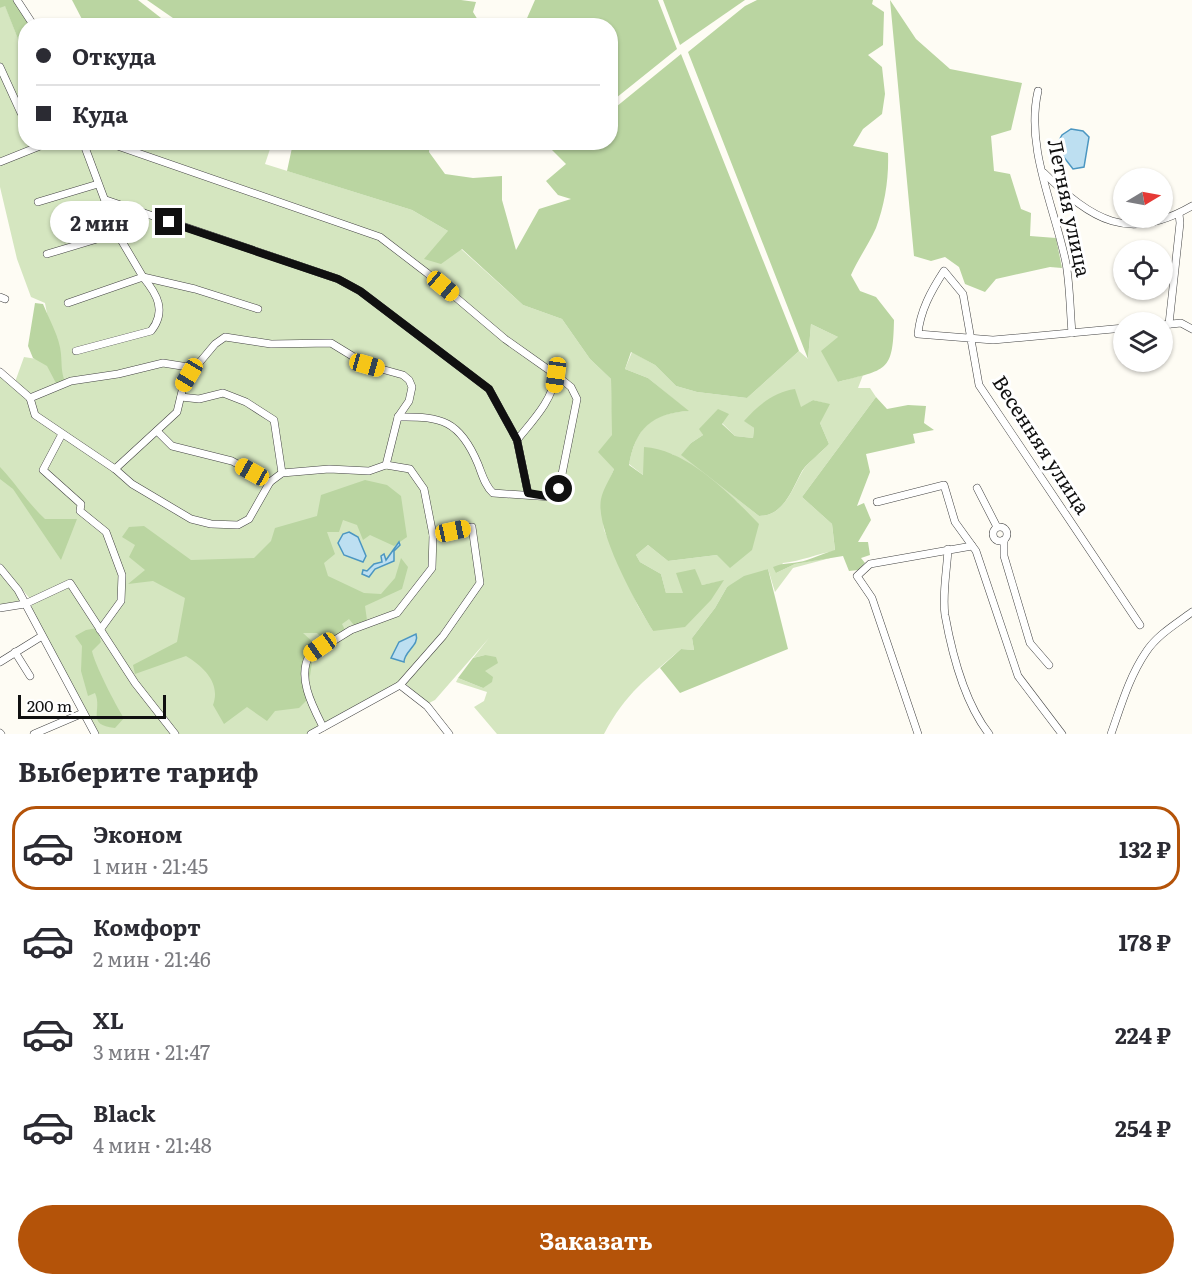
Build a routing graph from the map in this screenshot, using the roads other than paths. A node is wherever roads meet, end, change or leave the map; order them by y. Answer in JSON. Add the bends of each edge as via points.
{"nodes":[{"id":1,"x":17,"y":0,"type":"edge"},
{"id":2,"x":29,"y":18,"type":"edge"},
{"id":3,"x":0,"y":67,"type":"edge"},
{"id":4,"x":1038,"y":91,"type":"dead end"},
{"id":5,"x":18,"y":106,"type":"edge"},
{"id":6,"x":30,"y":150,"type":"edge"},
{"id":7,"x":86,"y":150,"type":"edge"},
{"id":8,"x":129,"y":150,"type":"edge"},
{"id":9,"x":0,"y":162,"type":"edge"},
{"id":10,"x":1043,"y":172,"type":"junction"},
{"id":11,"x":98,"y":184,"type":"junction"},
{"id":12,"x":106,"y":200,"type":"junction"},
{"id":13,"x":38,"y":202,"type":"dead end"},
{"id":14,"x":1192,"y":206,"type":"edge"},
{"id":15,"x":1179,"y":214,"type":"junction"},
{"id":16,"x":117,"y":233,"type":"junction"},
{"id":17,"x":46,"y":254,"type":"dead end"},
{"id":18,"x":143,"y":277,"type":"junction"},
{"id":19,"x":68,"y":303,"type":"dead end"},
{"id":20,"x":258,"y":309,"type":"dead end"},
{"id":21,"x":1168,"y":312,"type":"edge"},
{"id":22,"x":1173,"y":324,"type":"edge"},
{"id":23,"x":1113,"y":329,"type":"edge"},
{"id":24,"x":1192,"y":329,"type":"edge"},
{"id":25,"x":1072,"y":333,"type":"junction"},
{"id":26,"x":971,"y":339,"type":"junction"},
{"id":27,"x":76,"y":351,"type":"dead end"},
{"id":28,"x":0,"y":372,"type":"edge"},
{"id":29,"x":189,"y":375,"type":"junction"},
{"id":30,"x":556,"y":375,"type":"junction"},
{"id":31,"x":181,"y":397,"type":"junction"},
{"id":32,"x":30,"y":398,"type":"junction"},
{"id":33,"x":398,"y":417,"type":"junction"},
{"id":34,"x":157,"y":431,"type":"junction"},
{"id":35,"x":62,"y":434,"type":"junction"},
{"id":36,"x":517,"y":440,"type":"junction"},
{"id":37,"x":386,"y":465,"type":"junction"},
{"id":38,"x":115,"y":469,"type":"junction"},
{"id":39,"x":282,"y":473,"type":"junction"},
{"id":40,"x":270,"y":482,"type":"junction"},
{"id":41,"x":976,"y":488,"type":"dead end"},
{"id":42,"x":528,"y":493,"type":"junction"},
{"id":43,"x":877,"y":502,"type":"dead end"},
{"id":44,"x":433,"y":535,"type":"junction"},
{"id":45,"x":972,"y":546,"type":"junction"},
{"id":46,"x":948,"y":549,"type":"junction"},
{"id":47,"x":0,"y":568,"type":"edge"},
{"id":48,"x":25,"y":604,"type":"junction"},
{"id":49,"x":0,"y":608,"type":"edge"},
{"id":50,"x":1192,"y":612,"type":"edge"},
{"id":51,"x":1140,"y":625,"type":"dead end"},
{"id":52,"x":100,"y":630,"type":"junction"},
{"id":53,"x":42,"y":636,"type":"junction"},
{"id":54,"x":15,"y":652,"type":"junction"},
{"id":55,"x":0,"y":662,"type":"edge"},
{"id":56,"x":1049,"y":665,"type":"dead end"},
{"id":57,"x":30,"y":676,"type":"dead end"},
{"id":58,"x":400,"y":685,"type":"junction"},
{"id":59,"x":83,"y":713,"type":"junction"},
{"id":60,"x":323,"y":727,"type":"junction"},
{"id":61,"x":34,"y":734,"type":"edge"},
{"id":62,"x":95,"y":734,"type":"edge"},
{"id":63,"x":175,"y":734,"type":"edge"},
{"id":64,"x":310,"y":734,"type":"edge"},
{"id":65,"x":449,"y":734,"type":"edge"},
{"id":66,"x":918,"y":734,"type":"edge"},
{"id":67,"x":989,"y":734,"type":"edge"},
{"id":68,"x":1062,"y":734,"type":"edge"},
{"id":69,"x":1111,"y":734,"type":"edge"}],
"edges":[{"from":1,"to":2,"type":"street"},
{"from":3,"to":5,"type":"street"},
{"from":4,"to":10,"type":"street","name":"Летняя улица","via":[[1033,113]]},
{"from":6,"to":9,"type":"street"},
{"from":7,"to":11,"type":"street"},
{"from":8,"to":30,"type":"street","via":[[380,237],[505,339]]},
{"from":10,"to":15,"type":"street","via":[[1067,196],[1113,223],[1152,221]]},
{"from":10,"to":25,"type":"street","name":"Летняя улица","via":[[1066,265]]},
{"from":11,"to":12,"type":"street"},
{"from":11,"to":13,"type":"street"},
{"from":12,"to":16,"type":"street"},
{"from":12,"to":36,"type":"street","via":[[338,279],[360,291],[489,389]]},
{"from":14,"to":15,"type":"street"},
{"from":15,"to":21,"type":"street"},
{"from":16,"to":17,"type":"street"},
{"from":16,"to":18,"type":"street"},
{"from":18,"to":19,"type":"street"},
{"from":18,"to":20,"type":"street"},
{"from":18,"to":27,"type":"street","via":[[160,302],[151,332]]},
{"from":22,"to":24,"type":"street"},
{"from":23,"to":25,"type":"street"},
{"from":25,"to":26,"type":"street"},
{"from":26,"to":26,"type":"street","name":"Весенняя улица","via":[[918,334],[931,291],[944,271],[963,294]]},
{"from":26,"to":51,"type":"street","name":"Весенняя улица","via":[[979,385]]},
{"from":28,"to":32,"type":"street"},
{"from":29,"to":31,"type":"street"},
{"from":29,"to":32,"type":"street","via":[[188,367],[163,363],[71,381]]},
{"from":29,"to":33,"type":"street","via":[[214,344],[225,337],[271,344],[331,343],[367,365],[409,380],[409,401]]},
{"from":30,"to":36,"type":"street","via":[[546,404]]},
{"from":30,"to":42,"type":"street","via":[[572,387],[577,399],[559,489],[552,497]]},
{"from":31,"to":34,"type":"street","via":[[177,412]]},
{"from":31,"to":39,"type":"street","via":[[199,399],[223,393],[246,402],[273,420]]},
{"from":32,"to":35,"type":"street","via":[[35,415]]},
{"from":33,"to":37,"type":"street"},
{"from":33,"to":42,"type":"street","via":[[444,420],[453,425],[476,459],[488,489],[499,495]]},
{"from":34,"to":38,"type":"street"},
{"from":34,"to":40,"type":"street","via":[[172,446],[232,461]]},
{"from":35,"to":38,"type":"street"},
{"from":35,"to":52,"type":"street","via":[[43,470],[81,504],[80,512],[106,532],[122,576],[121,601]]},
{"from":36,"to":42,"type":"street"},
{"from":37,"to":39,"type":"street","via":[[369,471]]},
{"from":37,"to":44,"type":"street","via":[[410,469],[424,489]]},
{"from":38,"to":40,"type":"street","via":[[132,484],[191,519],[211,524],[238,525],[249,519]]},
{"from":39,"to":40,"type":"street"},
{"from":41,"to":56,"type":"street","via":[[997,527],[1006,529],[1004,556],[1030,643]]},
{"from":43,"to":45,"type":"street","via":[[944,485],[955,522]]},
{"from":44,"to":58,"type":"street","via":[[472,527],[480,583],[443,636]]},
{"from":44,"to":60,"type":"street","via":[[432,568],[397,613],[351,630],[306,660],[307,693]]},
{"from":45,"to":46,"type":"street"},
{"from":45,"to":68,"type":"street","via":[[1018,676]]},
{"from":46,"to":66,"type":"street","via":[[870,564],[857,576],[872,598]]},
{"from":46,"to":67,"type":"street","via":[[945,614],[976,718]]},
{"from":47,"to":48,"type":"street"},
{"from":48,"to":49,"type":"street"},
{"from":48,"to":52,"type":"street","via":[[70,583]]},
{"from":48,"to":53,"type":"street"},
{"from":50,"to":69,"type":"street","via":[[1162,633],[1146,651],[1127,688]]},
{"from":52,"to":63,"type":"street"},
{"from":53,"to":54,"type":"street"},
{"from":53,"to":59,"type":"street"},
{"from":54,"to":55,"type":"street"},
{"from":54,"to":57,"type":"street"},
{"from":58,"to":60,"type":"street"},
{"from":58,"to":65,"type":"street","via":[[427,706]]},
{"from":59,"to":61,"type":"street"},
{"from":59,"to":62,"type":"street"},
{"from":60,"to":64,"type":"street"}]}
